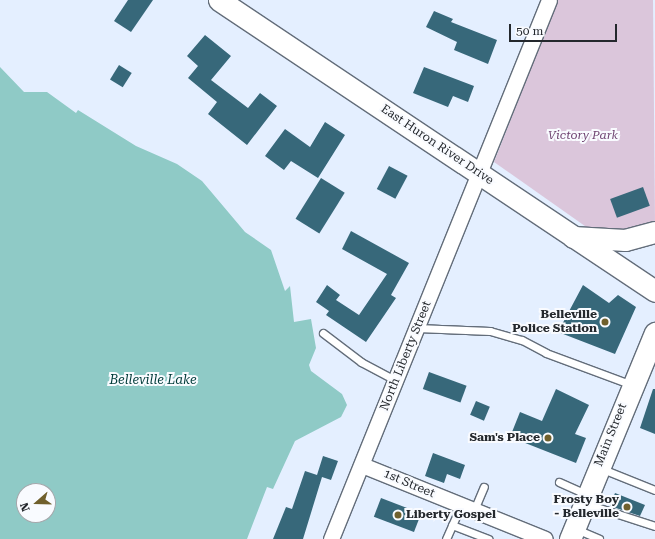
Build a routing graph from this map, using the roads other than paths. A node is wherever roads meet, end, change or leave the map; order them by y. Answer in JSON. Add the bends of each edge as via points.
{"nodes":[{"id":1,"x":549,"y":0,"type":"edge"},
{"id":2,"x":231,"y":3,"type":"edge"},
{"id":3,"x":479,"y":173,"type":"junction"},
{"id":4,"x":655,"y":232,"type":"edge"},
{"id":5,"x":572,"y":237,"type":"junction"},
{"id":6,"x":655,"y":291,"type":"edge"},
{"id":7,"x":417,"y":328,"type":"junction"},
{"id":8,"x":323,"y":333,"type":"dead end"},
{"id":9,"x":655,"y":333,"type":"edge"},
{"id":10,"x":396,"y":381,"type":"junction"},
{"id":11,"x":632,"y":385,"type":"junction"},
{"id":12,"x":362,"y":465,"type":"junction"},
{"id":13,"x":598,"y":467,"type":"junction"},
{"id":14,"x":559,"y":482,"type":"dead end"},
{"id":15,"x":484,"y":487,"type":"dead end"},
{"id":16,"x":655,"y":490,"type":"edge"},
{"id":17,"x":586,"y":499,"type":"junction"},
{"id":18,"x":468,"y":508,"type":"junction"},
{"id":19,"x":452,"y":525,"type":"junction"},
{"id":20,"x":655,"y":526,"type":"edge"},
{"id":21,"x":572,"y":534,"type":"edge"},
{"id":22,"x":331,"y":539,"type":"edge"},
{"id":23,"x":446,"y":539,"type":"edge"},
{"id":24,"x":488,"y":539,"type":"edge"},
{"id":25,"x":545,"y":539,"type":"edge"},
{"id":26,"x":599,"y":539,"type":"edge"}],
"edges":[{"from":1,"to":3,"type":"street","name":"North Liberty Street"},
{"from":2,"to":3,"type":"main road","name":"East Huron River Drive"},
{"from":3,"to":5,"type":"main road","name":"East Huron River Drive"},
{"from":3,"to":7,"type":"street","name":"North Liberty Street"},
{"from":4,"to":5,"type":"main road","via":[[625,240]]},
{"from":5,"to":6,"type":"main road","name":"East Huron River Drive"},
{"from":7,"to":10,"type":"street","name":"North Liberty Street"},
{"from":7,"to":11,"type":"lane","via":[[497,333]]},
{"from":8,"to":10,"type":"lane","via":[[361,362]]},
{"from":9,"to":11,"type":"main road","name":"Main Street"},
{"from":10,"to":12,"type":"street","name":"North Liberty Street"},
{"from":11,"to":13,"type":"main road","name":"Main Street"},
{"from":12,"to":18,"type":"street","name":"1st Street"},
{"from":12,"to":22,"type":"street","name":"North Liberty Street"},
{"from":13,"to":16,"type":"lane"},
{"from":13,"to":17,"type":"main road","name":"Main Street"},
{"from":14,"to":17,"type":"lane"},
{"from":15,"to":18,"type":"lane"},
{"from":17,"to":20,"type":"lane"},
{"from":17,"to":21,"type":"main road","name":"Main Street"},
{"from":18,"to":19,"type":"lane"},
{"from":18,"to":25,"type":"street","name":"1st Street"},
{"from":19,"to":23,"type":"lane"},
{"from":19,"to":24,"type":"lane"},
{"from":21,"to":26,"type":"lane"}]}
